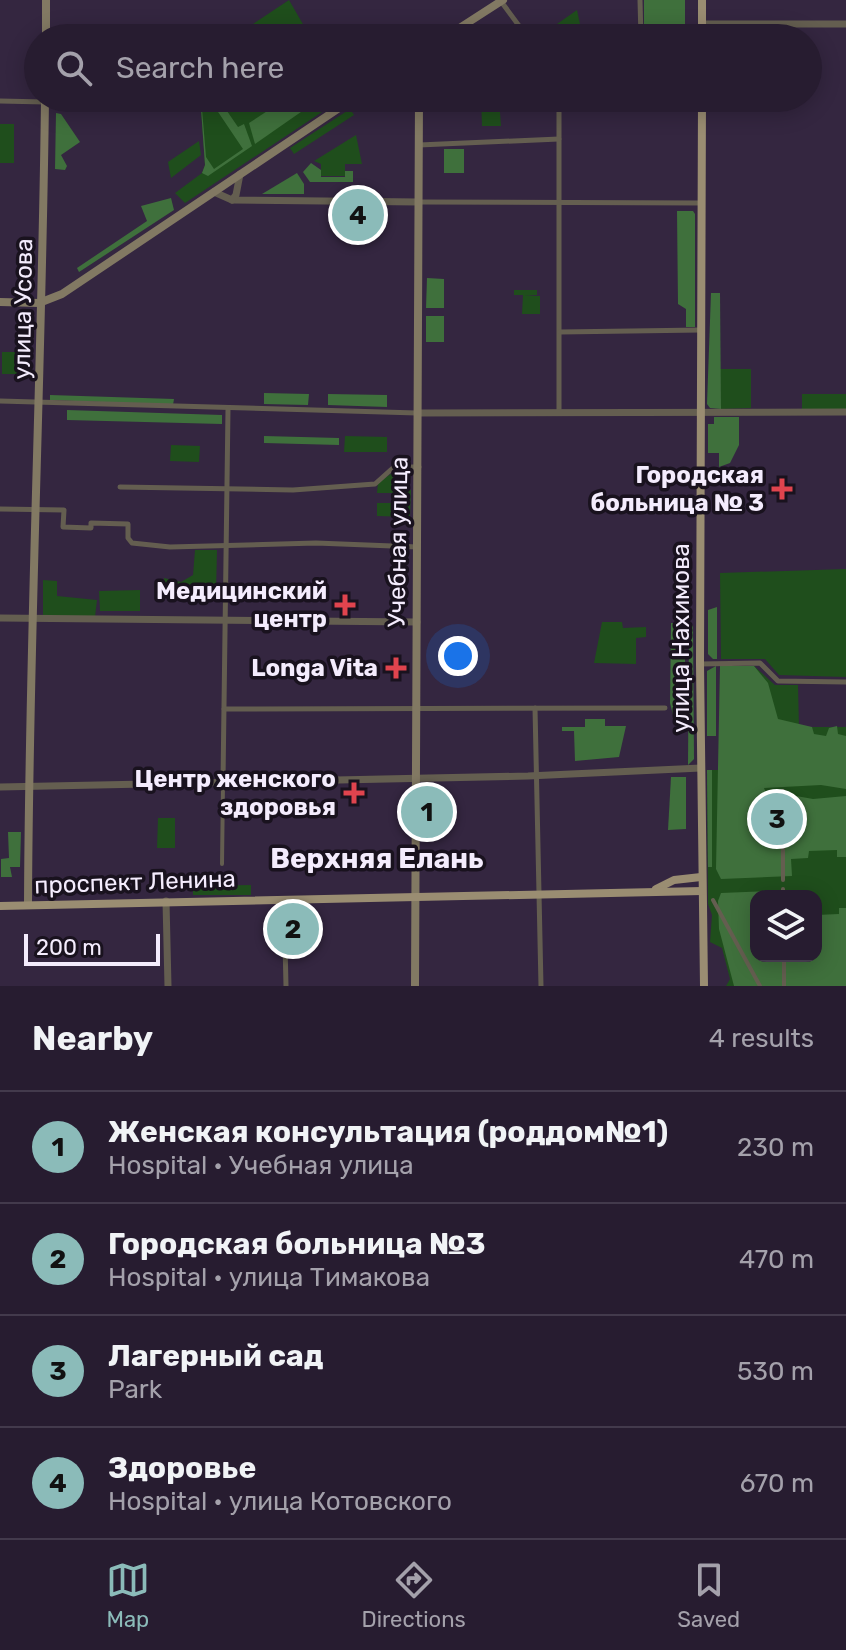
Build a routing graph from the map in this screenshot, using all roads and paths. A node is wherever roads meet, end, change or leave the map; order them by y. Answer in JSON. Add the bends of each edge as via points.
{"nodes":[{"id":1,"x":46,"y":0,"type":"edge"},
{"id":2,"x":501,"y":0,"type":"edge"},
{"id":3,"x":640,"y":0,"type":"edge"},
{"id":4,"x":702,"y":0,"type":"edge"},
{"id":5,"x":46,"y":24,"type":"edge"},
{"id":6,"x":465,"y":24,"type":"edge"},
{"id":7,"x":518,"y":24,"type":"edge"},
{"id":8,"x":641,"y":24,"type":"edge"},
{"id":9,"x":702,"y":24,"type":"joint"},
{"id":10,"x":846,"y":24,"type":"edge"},
{"id":11,"x":24,"y":100,"type":"edge"},
{"id":12,"x":0,"y":101,"type":"edge"},
{"id":13,"x":45,"y":112,"type":"edge"},
{"id":14,"x":333,"y":112,"type":"edge"},
{"id":15,"x":419,"y":112,"type":"edge"},
{"id":16,"x":559,"y":112,"type":"edge"},
{"id":17,"x":702,"y":112,"type":"edge"},
{"id":18,"x":559,"y":139,"type":"junction"},
{"id":19,"x":419,"y":145,"type":"junction"},
{"id":20,"x":240,"y":174,"type":"junction"},
{"id":21,"x":214,"y":192,"type":"junction"},
{"id":22,"x":232,"y":200,"type":"junction"},
{"id":23,"x":419,"y":202,"type":"junction"},
{"id":24,"x":560,"y":202,"type":"junction"},
{"id":25,"x":701,"y":203,"type":"junction"},
{"id":26,"x":0,"y":302,"type":"edge"},
{"id":27,"x":44,"y":302,"type":"junction"},
{"id":28,"x":701,"y":330,"type":"junction"},
{"id":29,"x":560,"y":332,"type":"junction"},
{"id":30,"x":0,"y":401,"type":"edge"},
{"id":31,"x":40,"y":403,"type":"junction"},
{"id":32,"x":228,"y":409,"type":"junction"},
{"id":33,"x":846,"y":412,"type":"edge"},
{"id":34,"x":418,"y":413,"type":"junction"},
{"id":35,"x":559,"y":414,"type":"junction"},
{"id":36,"x":701,"y":414,"type":"junction"},
{"id":37,"x":419,"y":467,"type":"junction"},
{"id":38,"x":120,"y":487,"type":"dead end"},
{"id":39,"x":227,"y":490,"type":"junction"},
{"id":40,"x":0,"y":509,"type":"edge"},
{"id":41,"x":35,"y":509,"type":"junction"},
{"id":42,"x":225,"y":547,"type":"junction"},
{"id":43,"x":418,"y":547,"type":"junction"},
{"id":44,"x":0,"y":618,"type":"edge"},
{"id":45,"x":33,"y":619,"type":"junction"},
{"id":46,"x":224,"y":620,"type":"junction"},
{"id":47,"x":417,"y":622,"type":"junction"},
{"id":48,"x":700,"y":664,"type":"junction"},
{"id":49,"x":846,"y":682,"type":"edge"},
{"id":50,"x":535,"y":708,"type":"junction"},
{"id":51,"x":665,"y":708,"type":"dead end"},
{"id":52,"x":224,"y":709,"type":"junction"},
{"id":53,"x":416,"y":709,"type":"junction"},
{"id":54,"x":701,"y":768,"type":"junction"},
{"id":55,"x":536,"y":776,"type":"junction"},
{"id":56,"x":415,"y":778,"type":"junction"},
{"id":57,"x":223,"y":781,"type":"junction"},
{"id":58,"x":0,"y":787,"type":"edge"},
{"id":59,"x":30,"y":787,"type":"junction"},
{"id":60,"x":783,"y":791,"type":"dead end"},
{"id":61,"x":222,"y":864,"type":"dead end"},
{"id":62,"x":701,"y":877,"type":"junction"},
{"id":63,"x":679,"y":879,"type":"junction"},
{"id":64,"x":783,"y":880,"type":"dead end"},
{"id":65,"x":656,"y":890,"type":"junction"},
{"id":66,"x":680,"y":891,"type":"junction"},
{"id":67,"x":702,"y":891,"type":"junction"},
{"id":68,"x":538,"y":892,"type":"junction"},
{"id":69,"x":415,"y":895,"type":"junction"},
{"id":70,"x":284,"y":898,"type":"junction"},
{"id":71,"x":713,"y":900,"type":"dead end"},
{"id":72,"x":166,"y":901,"type":"junction"},
{"id":73,"x":28,"y":905,"type":"junction"},
{"id":74,"x":0,"y":906,"type":"edge"},
{"id":75,"x":784,"y":962,"type":"edge"},
{"id":76,"x":168,"y":986,"type":"edge"},
{"id":77,"x":286,"y":986,"type":"edge"},
{"id":78,"x":415,"y":986,"type":"edge"},
{"id":79,"x":541,"y":986,"type":"edge"},
{"id":80,"x":704,"y":986,"type":"edge"},
{"id":81,"x":760,"y":986,"type":"edge"},
{"id":82,"x":784,"y":986,"type":"edge"}],
"edges":[{"from":1,"to":5,"type":"main road"},
{"from":2,"to":6,"type":"main road"},
{"from":2,"to":7,"type":"street"},
{"from":3,"to":8,"type":"street"},
{"from":4,"to":9,"type":"main road"},
{"from":9,"to":10,"type":"street"},
{"from":11,"to":12,"type":"street"},
{"from":13,"to":27,"type":"main road","name":"улица Усова"},
{"from":14,"to":20,"type":"main road"},
{"from":15,"to":19,"type":"main road","name":"Учебная улица"},
{"from":16,"to":18,"type":"street"},
{"from":17,"to":25,"type":"main road","name":"улица Нахимова"},
{"from":18,"to":19,"type":"street"},
{"from":18,"to":24,"type":"street"},
{"from":19,"to":23,"type":"main road","name":"Учебная улица"},
{"from":20,"to":21,"type":"main road"},
{"from":20,"to":22,"type":"street"},
{"from":21,"to":22,"type":"street"},
{"from":21,"to":27,"type":"main road"},
{"from":22,"to":23,"type":"street"},
{"from":23,"to":24,"type":"street"},
{"from":23,"to":34,"type":"main road","name":"Учебная улица"},
{"from":24,"to":25,"type":"street"},
{"from":24,"to":29,"type":"street"},
{"from":25,"to":28,"type":"main road","name":"улица Нахимова"},
{"from":26,"to":27,"type":"main road"},
{"from":27,"to":31,"type":"main road","name":"улица Усова"},
{"from":28,"to":29,"type":"street"},
{"from":28,"to":36,"type":"main road","name":"улица Нахимова"},
{"from":29,"to":35,"type":"street"},
{"from":30,"to":31,"type":"street"},
{"from":31,"to":32,"type":"street"},
{"from":31,"to":41,"type":"main road","name":"улица Усова"},
{"from":32,"to":34,"type":"street"},
{"from":32,"to":39,"type":"street"},
{"from":33,"to":36,"type":"street"},
{"from":34,"to":35,"type":"street"},
{"from":34,"to":37,"type":"main road","name":"Учебная улица"},
{"from":35,"to":36,"type":"street"},
{"from":36,"to":48,"type":"main road","name":"улица Нахимова"},
{"from":37,"to":39,"type":"street","via":[[394,467],[375,484]]},
{"from":37,"to":43,"type":"main road","name":"Учебная улица"},
{"from":38,"to":39,"type":"street"},
{"from":39,"to":42,"type":"street"},
{"from":40,"to":41,"type":"street"},
{"from":41,"to":42,"type":"street","via":[[64,510],[63,527],[128,524],[128,538],[137,544]]},
{"from":41,"to":45,"type":"main road","name":"улица Усова"},
{"from":42,"to":43,"type":"street"},
{"from":42,"to":46,"type":"street"},
{"from":43,"to":47,"type":"main road","name":"Учебная улица"},
{"from":44,"to":45,"type":"street"},
{"from":45,"to":46,"type":"street"},
{"from":45,"to":59,"type":"main road","name":"улица Усова"},
{"from":46,"to":47,"type":"street"},
{"from":46,"to":52,"type":"street"},
{"from":47,"to":53,"type":"main road","name":"Учебная улица"},
{"from":48,"to":49,"type":"street","via":[[760,663],[778,681]]},
{"from":48,"to":54,"type":"main road","name":"улица Нахимова"},
{"from":50,"to":51,"type":"street"},
{"from":50,"to":53,"type":"street"},
{"from":50,"to":55,"type":"street"},
{"from":52,"to":53,"type":"street"},
{"from":52,"to":57,"type":"street"},
{"from":53,"to":56,"type":"main road","name":"Учебная улица"},
{"from":54,"to":55,"type":"street"},
{"from":54,"to":62,"type":"main road","name":"улица Нахимова"},
{"from":55,"to":56,"type":"street"},
{"from":55,"to":68,"type":"street"},
{"from":56,"to":57,"type":"street"},
{"from":56,"to":69,"type":"main road","name":"Учебная улица"},
{"from":57,"to":59,"type":"street"},
{"from":57,"to":61,"type":"street"},
{"from":58,"to":59,"type":"street"},
{"from":59,"to":73,"type":"main road","name":"улица Усова"},
{"from":60,"to":64,"type":"street"},
{"from":62,"to":63,"type":"main road","name":"проспект Ленина"},
{"from":62,"to":67,"type":"main road","name":"улица Нахимова"},
{"from":63,"to":65,"type":"main road","name":"проспект Ленина"},
{"from":63,"to":66,"type":"main road"},
{"from":65,"to":66,"type":"main road","name":"проспект Ленина"},
{"from":65,"to":68,"type":"main road","name":"проспект Ленина"},
{"from":66,"to":67,"type":"main road","name":"проспект Ленина"},
{"from":67,"to":80,"type":"main road","name":"улица Нахимова"},
{"from":68,"to":69,"type":"main road","name":"проспект Ленина"},
{"from":68,"to":79,"type":"street"},
{"from":69,"to":70,"type":"main road","name":"проспект Ленина"},
{"from":69,"to":78,"type":"main road","name":"Учебная улица"},
{"from":70,"to":72,"type":"main road","name":"проспект Ленина"},
{"from":70,"to":77,"type":"street"},
{"from":71,"to":81,"type":"street"},
{"from":72,"to":73,"type":"main road","name":"проспект Ленина"},
{"from":72,"to":76,"type":"street"},
{"from":73,"to":74,"type":"main road","name":"проспект Ленина"},
{"from":75,"to":82,"type":"street"}]}
